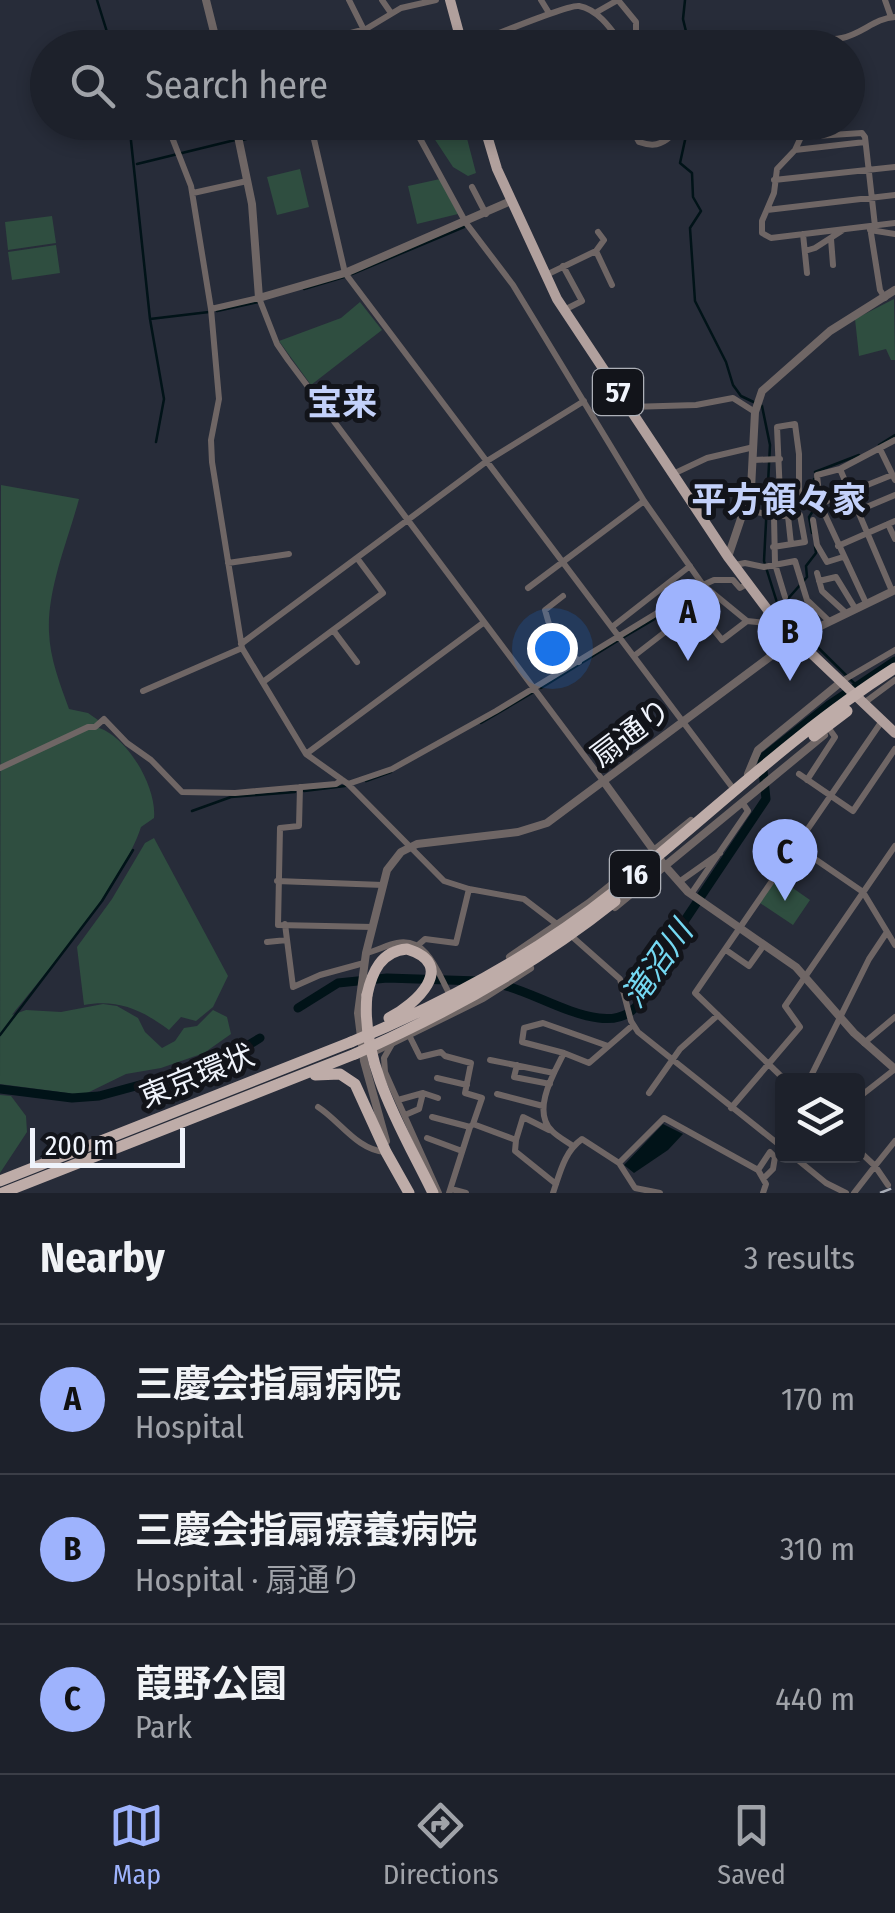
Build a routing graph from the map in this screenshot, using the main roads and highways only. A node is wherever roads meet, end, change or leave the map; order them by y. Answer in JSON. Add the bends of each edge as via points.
{"nodes":[{"id":1,"x":450,"y":0,"type":"edge"},
{"id":2,"x":458,"y":30,"type":"edge"},
{"id":3,"x":489,"y":140,"type":"edge"},
{"id":4,"x":895,"y":668,"type":"edge"},
{"id":5,"x":895,"y":678,"type":"edge"},
{"id":6,"x":895,"y":733,"type":"edge"},
{"id":7,"x":352,"y":1045,"type":"junction"},
{"id":8,"x":306,"y":1071,"type":"junction"},
{"id":9,"x":418,"y":1162,"type":"junction"},
{"id":10,"x":0,"y":1181,"type":"edge"},
{"id":11,"x":2,"y":1193,"type":"edge"},
{"id":12,"x":410,"y":1193,"type":"edge"},
{"id":13,"x":436,"y":1193,"type":"edge"}],
"edges":[{"from":1,"to":2,"type":"main road"},
{"from":3,"to":6,"type":"main road","number":"57","via":[[564,310],[731,561],[794,639]]},
{"from":4,"to":7,"type":"highway","number":"16","bridge":true,"via":[[822,719],[576,920],[476,984]]},
{"from":5,"to":7,"type":"highway","number":"16","bridge":true,"via":[[754,783],[580,929],[478,995]]},
{"from":7,"to":8,"type":"highway","number":"16"},
{"from":7,"to":8,"type":"highway","number":"16","via":[[318,1055]]},
{"from":7,"to":9,"type":"highway","bridge":true,"via":[[400,1012],[422,996],[430,980],[427,963],[412,950],[395,950],[377,966],[364,996],[371,1054]]},
{"from":8,"to":10,"type":"highway","name":"東京環状","number":"16"},
{"from":8,"to":11,"type":"highway","name":"東京環状","via":[[255,1098]]},
{"from":8,"to":12,"type":"highway","via":[[350,1080]]},
{"from":9,"to":12,"type":"highway","via":[[420,1183]]},
{"from":9,"to":13,"type":"highway"}]}
